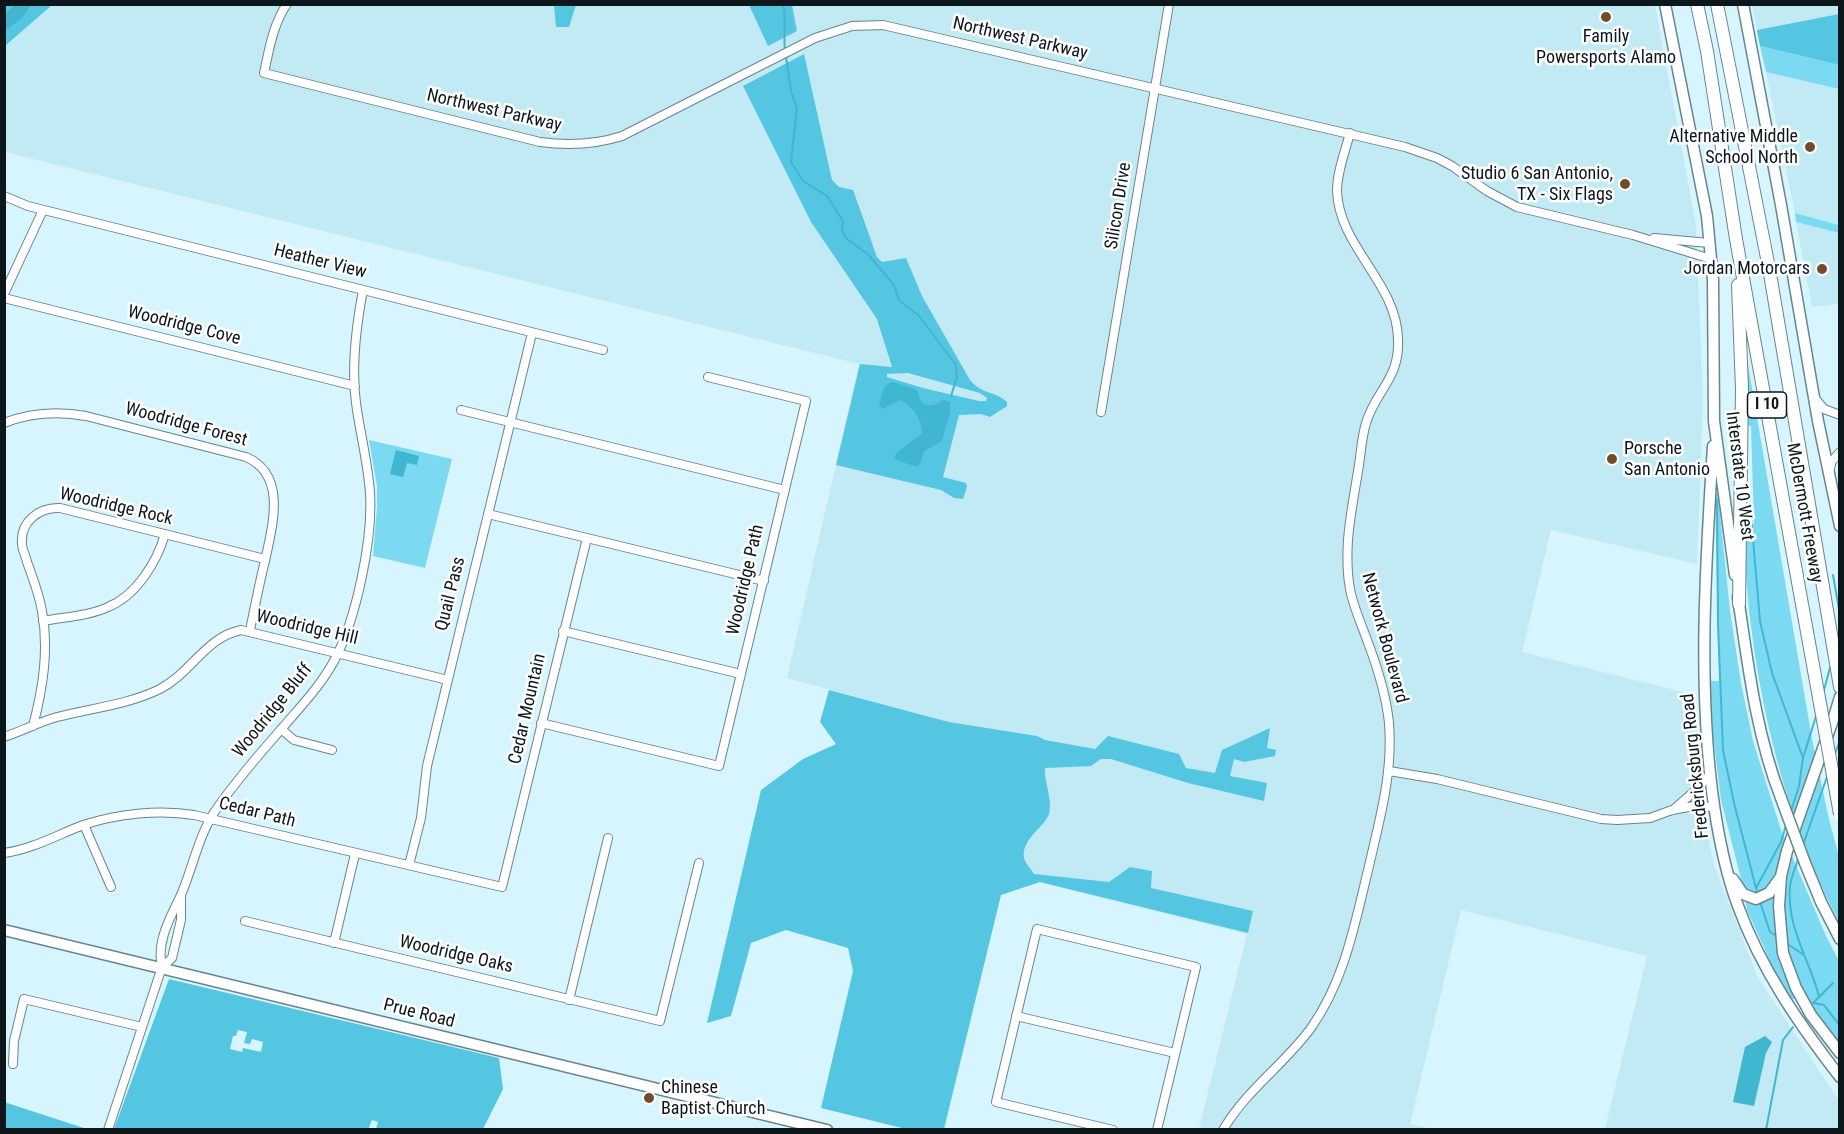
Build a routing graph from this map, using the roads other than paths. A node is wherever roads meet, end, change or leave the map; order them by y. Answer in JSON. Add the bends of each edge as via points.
{"nodes":[{"id":1,"x":287,"y":4,"type":"edge"},
{"id":2,"x":1168,"y":4,"type":"edge"},
{"id":3,"x":1665,"y":4,"type":"edge"},
{"id":4,"x":1697,"y":4,"type":"edge"},
{"id":5,"x":1717,"y":4,"type":"edge"},
{"id":6,"x":1743,"y":4,"type":"edge"},
{"id":7,"x":1155,"y":88,"type":"junction"},
{"id":8,"x":1350,"y":133,"type":"junction"},
{"id":9,"x":4,"y":196,"type":"edge"},
{"id":10,"x":43,"y":210,"type":"junction"},
{"id":11,"x":1633,"y":235,"type":"junction"},
{"id":12,"x":1736,"y":239,"type":"junction"},
{"id":13,"x":1709,"y":243,"type":"junction"},
{"id":14,"x":1711,"y":259,"type":"junction"},
{"id":15,"x":363,"y":290,"type":"junction"},
{"id":16,"x":4,"y":296,"type":"edge"},
{"id":17,"x":532,"y":333,"type":"junction"},
{"id":18,"x":603,"y":351,"type":"dead end"},
{"id":19,"x":708,"y":377,"type":"dead end"},
{"id":20,"x":355,"y":386,"type":"junction"},
{"id":21,"x":1814,"y":397,"type":"junction"},
{"id":22,"x":461,"y":410,"type":"dead end"},
{"id":23,"x":1101,"y":412,"type":"dead end"},
{"id":24,"x":1839,"y":415,"type":"edge"},
{"id":25,"x":1714,"y":421,"type":"junction"},
{"id":26,"x":510,"y":422,"type":"junction"},
{"id":27,"x":4,"y":423,"type":"edge"},
{"id":28,"x":1839,"y":452,"type":"edge"},
{"id":29,"x":1829,"y":473,"type":"junction"},
{"id":30,"x":785,"y":490,"type":"junction"},
{"id":31,"x":488,"y":514,"type":"junction"},
{"id":32,"x":1839,"y":526,"type":"edge"},
{"id":33,"x":165,"y":534,"type":"junction"},
{"id":34,"x":587,"y":538,"type":"junction"},
{"id":35,"x":265,"y":560,"type":"junction"},
{"id":36,"x":764,"y":581,"type":"junction"},
{"id":37,"x":1739,"y":604,"type":"junction"},
{"id":38,"x":43,"y":621,"type":"junction"},
{"id":39,"x":250,"y":630,"type":"junction"},
{"id":40,"x":563,"y":631,"type":"junction"},
{"id":41,"x":338,"y":652,"type":"junction"},
{"id":42,"x":741,"y":674,"type":"junction"},
{"id":43,"x":448,"y":680,"type":"junction"},
{"id":44,"x":1839,"y":687,"type":"edge"},
{"id":45,"x":1839,"y":697,"type":"edge"},
{"id":46,"x":541,"y":723,"type":"junction"},
{"id":47,"x":33,"y":726,"type":"junction"},
{"id":48,"x":281,"y":729,"type":"junction"},
{"id":49,"x":4,"y":737,"type":"edge"},
{"id":50,"x":332,"y":750,"type":"dead end"},
{"id":51,"x":1389,"y":771,"type":"junction"},
{"id":52,"x":1710,"y":774,"type":"junction"},
{"id":53,"x":1714,"y":807,"type":"junction"},
{"id":54,"x":1672,"y":810,"type":"junction"},
{"id":55,"x":1839,"y":814,"type":"edge"},
{"id":56,"x":210,"y":819,"type":"junction"},
{"id":57,"x":84,"y":825,"type":"junction"},
{"id":58,"x":608,"y":838,"type":"dead end"},
{"id":59,"x":4,"y":853,"type":"edge"},
{"id":60,"x":355,"y":854,"type":"junction"},
{"id":61,"x":699,"y":863,"type":"dead end"},
{"id":62,"x":409,"y":865,"type":"junction"},
{"id":63,"x":1726,"y":869,"type":"junction"},
{"id":64,"x":1781,"y":876,"type":"junction"},
{"id":65,"x":111,"y":887,"type":"dead end"},
{"id":66,"x":502,"y":887,"type":"joint"},
{"id":67,"x":182,"y":893,"type":"junction"},
{"id":68,"x":245,"y":921,"type":"dead end"},
{"id":69,"x":4,"y":930,"type":"edge"},
{"id":70,"x":1839,"y":939,"type":"edge"},
{"id":71,"x":334,"y":943,"type":"junction"},
{"id":72,"x":162,"y":968,"type":"junction"},
{"id":73,"x":569,"y":1000,"type":"junction"},
{"id":74,"x":1016,"y":1016,"type":"junction"},
{"id":75,"x":142,"y":1027,"type":"junction"},
{"id":76,"x":1175,"y":1053,"type":"junction"},
{"id":77,"x":1839,"y":1053,"type":"edge"},
{"id":78,"x":13,"y":1064,"type":"dead end"},
{"id":79,"x":1839,"y":1077,"type":"edge"},
{"id":80,"x":1090,"y":1127,"type":"edge"},
{"id":81,"x":1102,"y":1128,"type":"edge"},
{"id":82,"x":108,"y":1130,"type":"edge"},
{"id":83,"x":827,"y":1130,"type":"edge"},
{"id":84,"x":1113,"y":1130,"type":"edge"},
{"id":85,"x":1157,"y":1130,"type":"edge"},
{"id":86,"x":1223,"y":1130,"type":"edge"}],
"edges":[{"from":1,"to":7,"type":"street","name":"Northwest Parkway","via":[[280,15],[264,73],[540,142],[582,145],[622,136],[778,56],[844,28],[883,25]]},
{"from":2,"to":7,"type":"street","name":"Silicon Drive"},
{"from":3,"to":13,"type":"main road","name":"Interstate 10 West"},
{"from":4,"to":12,"type":"highway","name":"McDermott Freeway","number":"I 10"},
{"from":5,"to":44,"type":"highway","name":"McDermott Freeway","number":"I 10","via":[[1769,268]]},
{"from":6,"to":21,"type":"main road"},
{"from":7,"to":8,"type":"street","name":"Northwest Parkway"},
{"from":7,"to":23,"type":"street","name":"Silicon Drive"},
{"from":8,"to":11,"type":"street","name":"Northwest Parkway","via":[[1437,158],[1517,207]]},
{"from":8,"to":51,"type":"street","name":"Network Boulevard","via":[[1338,180],[1340,211],[1388,299],[1398,336],[1393,373],[1365,427],[1350,522],[1348,563],[1352,598],[1384,694],[1389,722]]},
{"from":9,"to":10,"type":"street","name":"Heather View"},
{"from":10,"to":15,"type":"street","name":"Heather View"},
{"from":10,"to":16,"type":"street"},
{"from":11,"to":13,"type":"street","name":"Northwest Parkway"},
{"from":11,"to":14,"type":"street","name":"Northwest Parkway"},
{"from":12,"to":37,"type":"highway","via":[[1742,389]]},
{"from":12,"to":55,"type":"highway","name":"McDermott Freeway","number":"I 10","bridge":true},
{"from":13,"to":14,"type":"main road","name":"Interstate 10 West"},
{"from":14,"to":25,"type":"main road","name":"Interstate 10 West"},
{"from":15,"to":17,"type":"street","name":"Heather View"},
{"from":15,"to":20,"type":"street","name":"Woodridge Bluff"},
{"from":16,"to":20,"type":"street","name":"Woodridge Cove"},
{"from":17,"to":18,"type":"street","name":"Heather View"},
{"from":17,"to":26,"type":"street","name":"Quail Pass"},
{"from":19,"to":30,"type":"street","name":"Woodridge Path","via":[[806,401]]},
{"from":20,"to":41,"type":"street","name":"Woodridge Bluff","via":[[371,515],[365,561]]},
{"from":21,"to":24,"type":"street","via":[[1824,409]]},
{"from":21,"to":29,"type":"main road"},
{"from":22,"to":26,"type":"street"},
{"from":25,"to":37,"type":"main road","name":"Interstate 10 West"},
{"from":25,"to":52,"type":"main road","name":"Fredericksburg Road","via":[[1704,673]]},
{"from":26,"to":30,"type":"street"},
{"from":26,"to":31,"type":"street","name":"Quail Pass"},
{"from":27,"to":35,"type":"street","name":"Woodridge Forest","via":[[33,414],[66,413],[253,460],[261,465],[272,488],[273,526]]},
{"from":28,"to":29,"type":"street"},
{"from":29,"to":32,"type":"main road"},
{"from":30,"to":36,"type":"street","name":"Woodridge Path"},
{"from":31,"to":34,"type":"street"},
{"from":31,"to":43,"type":"street","name":"Quail Pass"},
{"from":33,"to":35,"type":"street","name":"Woodridge Rock"},
{"from":33,"to":38,"type":"street","via":[[152,565],[120,601]]},
{"from":33,"to":38,"type":"street","name":"Woodridge Rock","via":[[60,508],[36,512],[22,544]]},
{"from":34,"to":36,"type":"street"},
{"from":34,"to":40,"type":"street","name":"Cedar Mountain"},
{"from":35,"to":39,"type":"street","name":"Woodridge Forest"},
{"from":36,"to":42,"type":"street","name":"Woodridge Path"},
{"from":37,"to":70,"type":"main road","name":"Interstate 10 West","bridge":true,"via":[[1756,717],[1772,777]]},
{"from":38,"to":47,"type":"street","name":"Woodridge Rock","via":[[43,681]]},
{"from":39,"to":41,"type":"street","name":"Woodridge Hill"},
{"from":39,"to":47,"type":"street","name":"Woodridge Hill","via":[[229,632],[178,677],[144,696]]},
{"from":40,"to":42,"type":"street"},
{"from":40,"to":46,"type":"street","name":"Cedar Mountain"},
{"from":41,"to":43,"type":"street","name":"Woodridge Hill"},
{"from":41,"to":48,"type":"street","name":"Woodridge Bluff","via":[[310,696]]},
{"from":42,"to":46,"type":"street","name":"Woodridge Path","via":[[719,766]]},
{"from":43,"to":62,"type":"street","name":"Quail Pass"},
{"from":45,"to":64,"type":"main road"},
{"from":46,"to":66,"type":"street","name":"Cedar Mountain"},
{"from":47,"to":49,"type":"street","name":"Woodridge Hill"},
{"from":48,"to":50,"type":"street","via":[[294,740]]},
{"from":48,"to":56,"type":"street","name":"Woodridge Bluff"},
{"from":51,"to":54,"type":"street","via":[[1601,819],[1650,818]]},
{"from":51,"to":86,"type":"street","name":"Network Boulevard","via":[[1351,942],[1337,981],[1311,1028],[1255,1087]]},
{"from":52,"to":53,"type":"main road","name":"Fredericksburg Road"},
{"from":52,"to":54,"type":"street"},
{"from":53,"to":54,"type":"street"},
{"from":53,"to":63,"type":"main road","name":"Fredericksburg Road"},
{"from":56,"to":57,"type":"street","name":"Cedar Path","via":[[180,812],[153,812]]},
{"from":56,"to":60,"type":"street","name":"Cedar Path"},
{"from":56,"to":67,"type":"street","name":"Woodridge Bluff"},
{"from":57,"to":59,"type":"street","name":"Cedar Path"},
{"from":57,"to":65,"type":"street"},
{"from":58,"to":73,"type":"street"},
{"from":60,"to":62,"type":"street","name":"Cedar Path"},
{"from":60,"to":71,"type":"street"},
{"from":61,"to":73,"type":"street","name":"Woodridge Oaks","via":[[660,1021]]},
{"from":62,"to":66,"type":"street","name":"Cedar Path"},
{"from":63,"to":64,"type":"main road","via":[[1743,894],[1756,899],[1769,893]]},
{"from":63,"to":79,"type":"main road","name":"Fredericksburg Road","via":[[1742,916],[1784,1000]]},
{"from":64,"to":77,"type":"main road","via":[[1783,953],[1811,1015]]},
{"from":67,"to":72,"type":"street","name":"Woodridge Bluff","via":[[169,918],[159,955]]},
{"from":67,"to":72,"type":"street","name":"Woodridge Bluff","via":[[181,920],[172,958]]},
{"from":68,"to":71,"type":"street","name":"Woodridge Oaks"},
{"from":69,"to":72,"type":"main road","name":"Prue Road"},
{"from":71,"to":73,"type":"street","name":"Woodridge Oaks"},
{"from":72,"to":75,"type":"street"},
{"from":72,"to":83,"type":"main road","name":"Prue Road"},
{"from":74,"to":76,"type":"street"},
{"from":74,"to":76,"type":"street","via":[[1037,929],[1196,967]]},
{"from":74,"to":80,"type":"street","via":[[996,1102]]},
{"from":75,"to":78,"type":"street","via":[[24,999]]},
{"from":75,"to":82,"type":"street"},
{"from":76,"to":85,"type":"street"},
{"from":80,"to":81,"type":"street"},
{"from":81,"to":84,"type":"street"}]}
